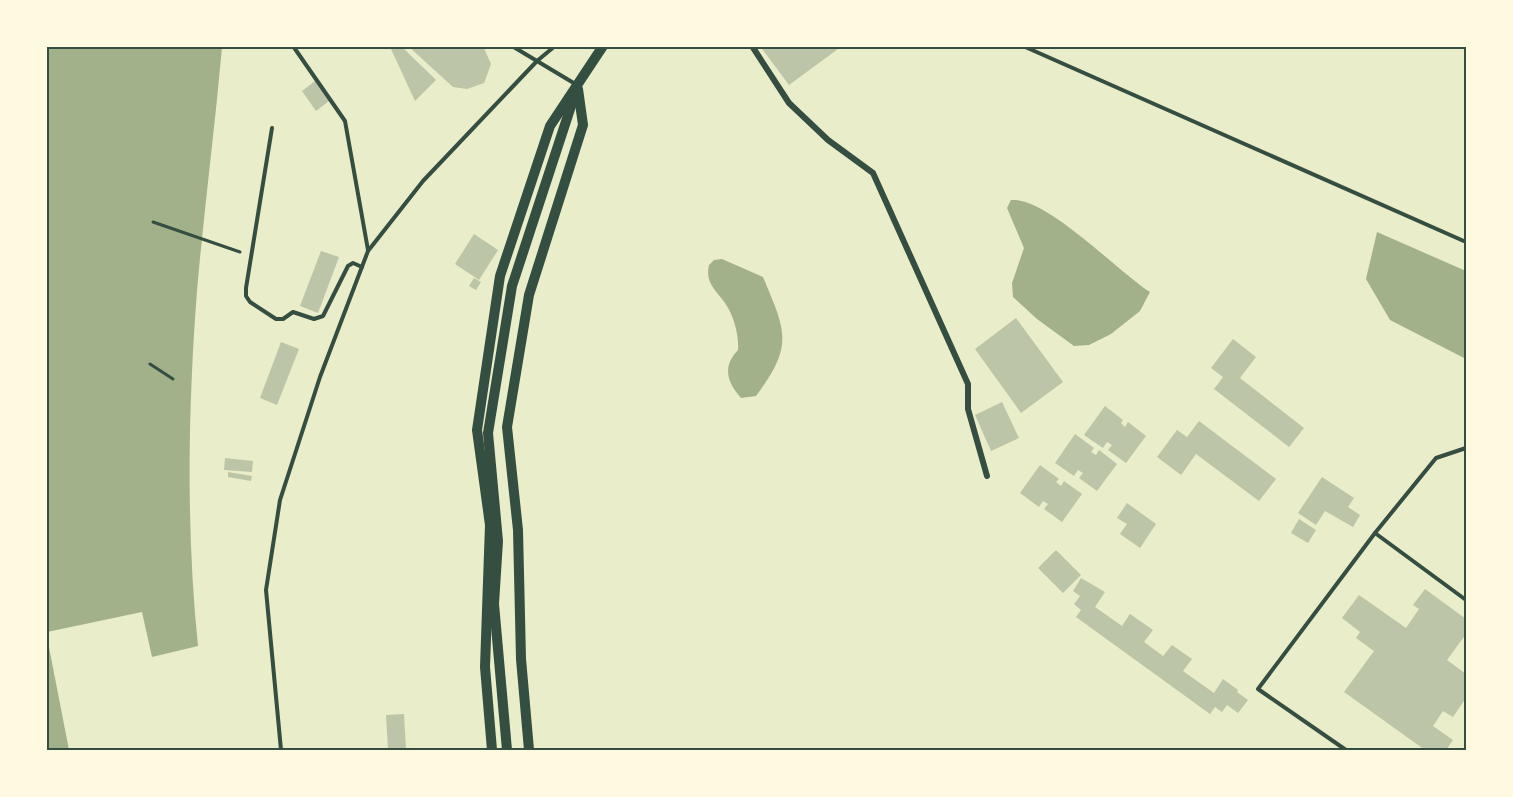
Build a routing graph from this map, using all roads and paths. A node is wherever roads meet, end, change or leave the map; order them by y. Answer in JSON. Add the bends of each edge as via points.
{"nodes":[{"id":1,"x":293,"y":46,"type":"edge"},
{"id":2,"x":512,"y":46,"type":"edge"},
{"id":3,"x":555,"y":46,"type":"edge"},
{"id":4,"x":603,"y":46,"type":"edge"},
{"id":5,"x":752,"y":46,"type":"edge"},
{"id":6,"x":1023,"y":46,"type":"edge"},
{"id":7,"x":537,"y":61,"type":"junction"},
{"id":8,"x":577,"y":86,"type":"junction"},
{"id":9,"x":272,"y":128,"type":"dead end"},
{"id":10,"x":153,"y":222,"type":"dead end"},
{"id":11,"x":1467,"y":242,"type":"edge"},
{"id":12,"x":368,"y":250,"type":"junction"},
{"id":13,"x":240,"y":252,"type":"dead end"},
{"id":14,"x":362,"y":267,"type":"junction"},
{"id":15,"x":150,"y":364,"type":"dead end"},
{"id":16,"x":173,"y":379,"type":"dead end"},
{"id":17,"x":1467,"y":448,"type":"edge"},
{"id":18,"x":987,"y":476,"type":"dead end"},
{"id":19,"x":1375,"y":533,"type":"junction"},
{"id":20,"x":1467,"y":600,"type":"edge"},
{"id":21,"x":281,"y":750,"type":"edge"},
{"id":22,"x":492,"y":750,"type":"edge"},
{"id":23,"x":507,"y":750,"type":"edge"},
{"id":24,"x":529,"y":750,"type":"edge"},
{"id":25,"x":1346,"y":750,"type":"edge"}],
"edges":[{"from":1,"to":12,"type":"lane","via":[[345,121]]},
{"from":2,"to":7,"type":"lane"},
{"from":3,"to":7,"type":"lane"},
{"from":4,"to":8,"type":"main road"},
{"from":5,"to":18,"type":"street","via":[[789,103],[828,140],[873,173],[968,384],[968,409]]},
{"from":6,"to":11,"type":"lane"},
{"from":7,"to":8,"type":"lane"},
{"from":7,"to":12,"type":"lane","via":[[423,181]]},
{"from":8,"to":22,"type":"main road","via":[[550,126],[500,276],[477,430],[490,525],[485,667]]},
{"from":8,"to":23,"type":"main road","via":[[512,286],[488,433],[498,541],[494,604]]},
{"from":8,"to":24,"type":"main road","via":[[584,124],[529,296],[507,426],[518,530],[521,658]]},
{"from":9,"to":14,"type":"lane","via":[[246,296],[276,319],[293,312],[314,319],[323,316],[348,266],[353,263]]},
{"from":10,"to":13,"type":"path"},
{"from":12,"to":14,"type":"lane"},
{"from":14,"to":21,"type":"lane","via":[[280,500],[266,590]]},
{"from":15,"to":16,"type":"path"},
{"from":17,"to":19,"type":"lane","via":[[1436,458]]},
{"from":19,"to":20,"type":"lane"},
{"from":19,"to":25,"type":"lane","via":[[1258,688]]}]}
